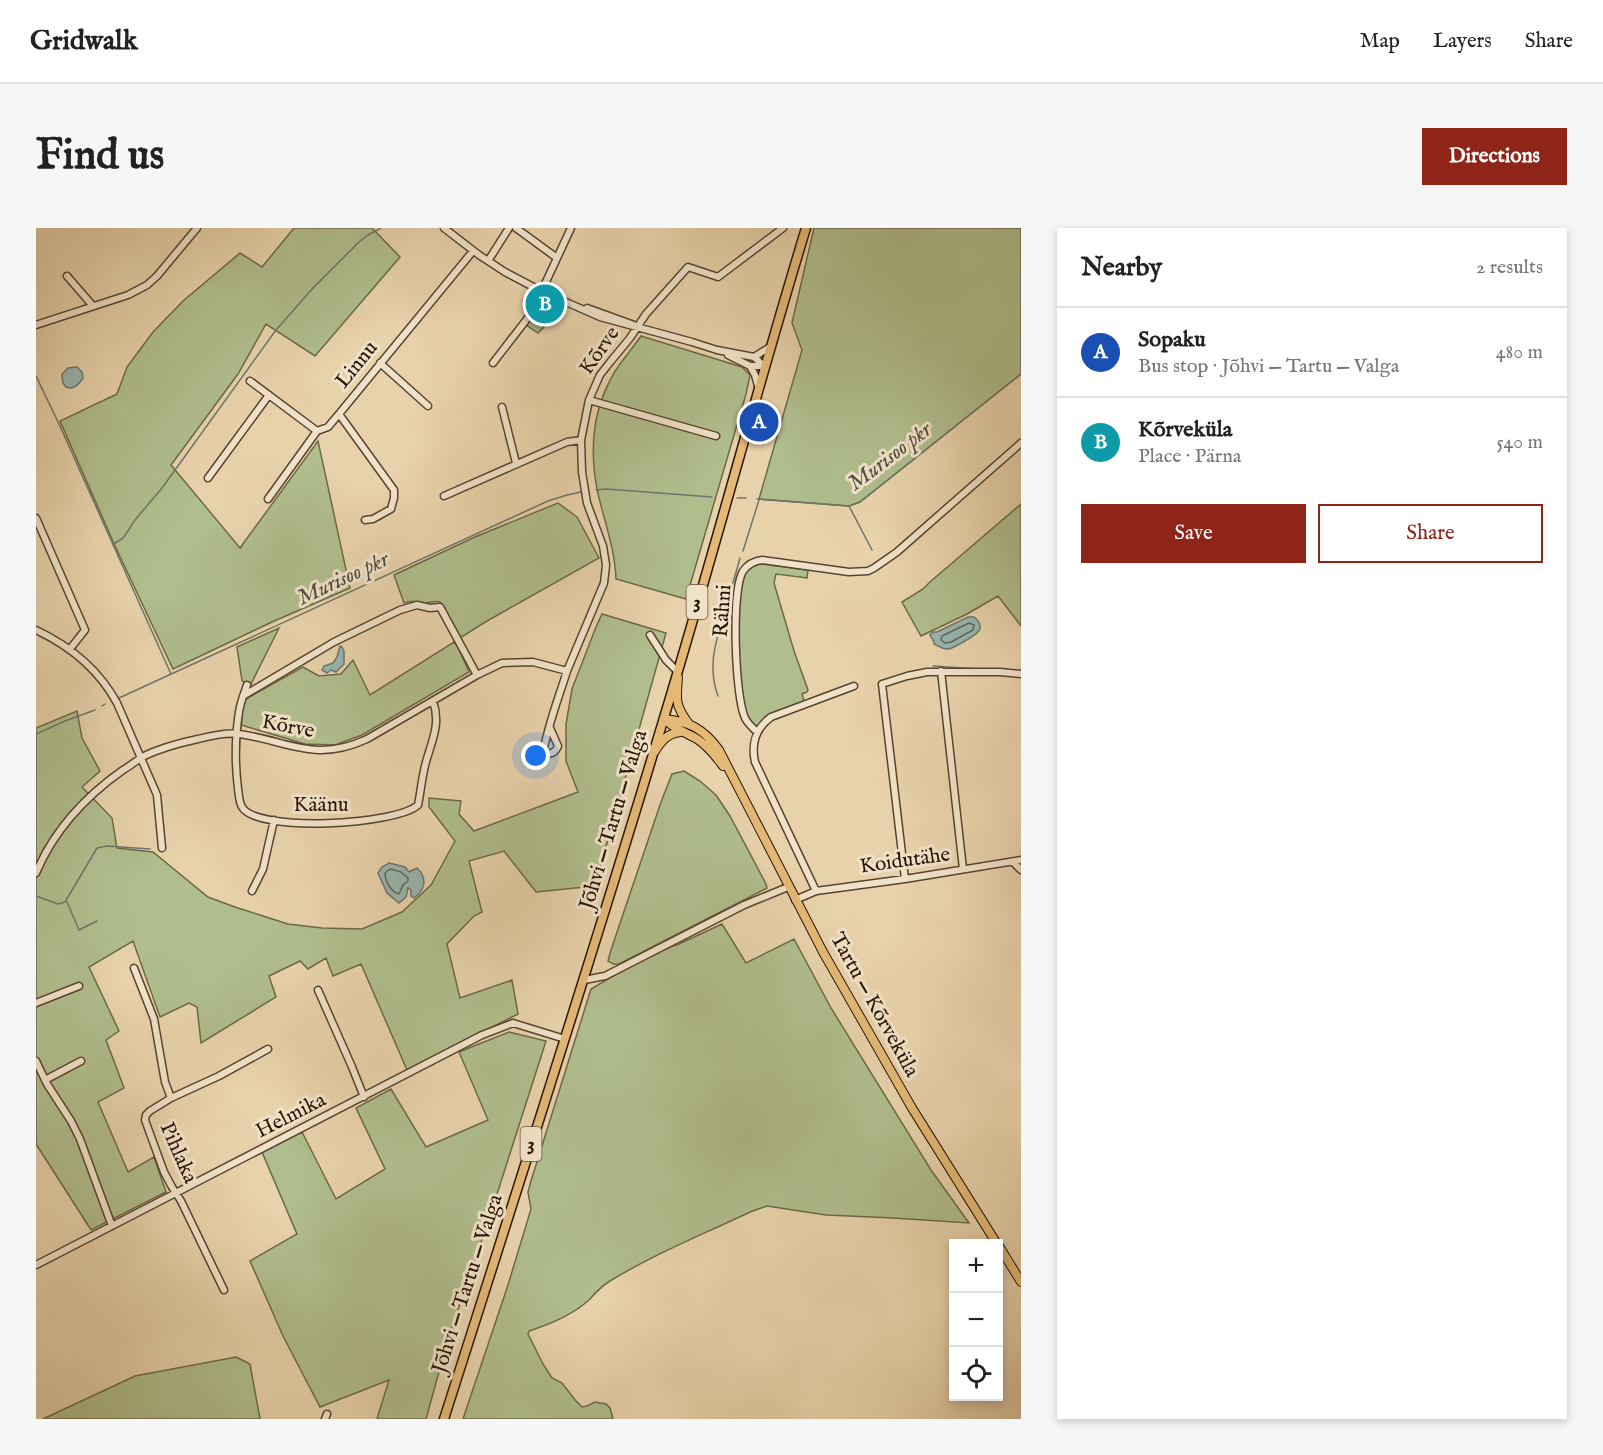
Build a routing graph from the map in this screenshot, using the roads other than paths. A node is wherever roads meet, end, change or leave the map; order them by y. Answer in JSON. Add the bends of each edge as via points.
{"nodes":[{"id":1,"x":197,"y":228,"type":"edge"},
{"id":2,"x":444,"y":228,"type":"edge"},
{"id":3,"x":509,"y":228,"type":"edge"},
{"id":4,"x":516,"y":228,"type":"edge"},
{"id":5,"x":571,"y":228,"type":"edge"},
{"id":6,"x":783,"y":228,"type":"edge"},
{"id":7,"x":806,"y":228,"type":"edge"},
{"id":8,"x":473,"y":251,"type":"junction"},
{"id":9,"x":557,"y":258,"type":"junction"},
{"id":10,"x":488,"y":261,"type":"junction"},
{"id":11,"x":67,"y":276,"type":"dead end"},
{"id":12,"x":541,"y":291,"type":"junction"},
{"id":13,"x":93,"y":306,"type":"junction"},
{"id":14,"x":36,"y":325,"type":"edge"},
{"id":15,"x":637,"y":327,"type":"junction"},
{"id":16,"x":770,"y":347,"type":"junction"},
{"id":17,"x":717,"y":350,"type":"junction"},
{"id":18,"x":754,"y":357,"type":"junction"},
{"id":19,"x":380,"y":363,"type":"junction"},
{"id":20,"x":493,"y":363,"type":"dead end"},
{"id":21,"x":750,"y":366,"type":"junction"},
{"id":22,"x":764,"y":366,"type":"junction"},
{"id":23,"x":250,"y":381,"type":"dead end"},
{"id":24,"x":758,"y":386,"type":"junction"},
{"id":25,"x":269,"y":395,"type":"junction"},
{"id":26,"x":589,"y":400,"type":"junction"},
{"id":27,"x":428,"y":406,"type":"dead end"},
{"id":28,"x":502,"y":407,"type":"dead end"},
{"id":29,"x":339,"y":414,"type":"junction"},
{"id":30,"x":317,"y":431,"type":"junction"},
{"id":31,"x":716,"y":436,"type":"dead end"},
{"id":32,"x":581,"y":440,"type":"junction"},
{"id":33,"x":1021,"y":443,"type":"edge"},
{"id":34,"x":516,"y":464,"type":"junction"},
{"id":35,"x":208,"y":478,"type":"dead end"},
{"id":36,"x":444,"y":496,"type":"dead end"},
{"id":37,"x":268,"y":500,"type":"dead end"},
{"id":38,"x":36,"y":518,"type":"edge"},
{"id":39,"x":365,"y":519,"type":"dead end"},
{"id":40,"x":36,"y":630,"type":"edge"},
{"id":41,"x":650,"y":635,"type":"dead end"},
{"id":42,"x":70,"y":649,"type":"junction"},
{"id":43,"x":679,"y":669,"type":"junction"},
{"id":44,"x":567,"y":671,"type":"junction"},
{"id":45,"x":941,"y":671,"type":"junction"},
{"id":46,"x":1021,"y":674,"type":"edge"},
{"id":47,"x":477,"y":675,"type":"junction"},
{"id":48,"x":247,"y":685,"type":"dead end"},
{"id":49,"x":854,"y":686,"type":"dead end"},
{"id":50,"x":243,"y":696,"type":"junction"},
{"id":51,"x":433,"y":701,"type":"junction"},
{"id":52,"x":664,"y":719,"type":"junction"},
{"id":53,"x":688,"y":724,"type":"junction"},
{"id":54,"x":550,"y":728,"type":"junction"},
{"id":55,"x":682,"y":732,"type":"junction"},
{"id":56,"x":758,"y":732,"type":"junction"},
{"id":57,"x":237,"y":733,"type":"junction"},
{"id":58,"x":653,"y":754,"type":"junction"},
{"id":59,"x":141,"y":758,"type":"junction"},
{"id":60,"x":731,"y":777,"type":"junction"},
{"id":61,"x":274,"y":819,"type":"junction"},
{"id":62,"x":162,"y":848,"type":"dead end"},
{"id":63,"x":1021,"y":860,"type":"edge"},
{"id":64,"x":1013,"y":862,"type":"junction"},
{"id":65,"x":963,"y":869,"type":"junction"},
{"id":66,"x":1021,"y":870,"type":"edge"},
{"id":67,"x":36,"y":873,"type":"edge"},
{"id":68,"x":904,"y":879,"type":"junction"},
{"id":69,"x":788,"y":886,"type":"junction"},
{"id":70,"x":252,"y":891,"type":"dead end"},
{"id":71,"x":816,"y":891,"type":"junction"},
{"id":72,"x":795,"y":900,"type":"junction"},
{"id":73,"x":134,"y":968,"type":"dead end"},
{"id":74,"x":584,"y":980,"type":"junction"},
{"id":75,"x":78,"y":986,"type":"dead end"},
{"id":76,"x":318,"y":990,"type":"dead end"},
{"id":77,"x":36,"y":1003,"type":"edge"},
{"id":78,"x":565,"y":1039,"type":"junction"},
{"id":79,"x":268,"y":1049,"type":"dead end"},
{"id":80,"x":36,"y":1061,"type":"edge"},
{"id":81,"x":81,"y":1061,"type":"dead end"},
{"id":82,"x":45,"y":1080,"type":"junction"},
{"id":83,"x":364,"y":1097,"type":"junction"},
{"id":84,"x":171,"y":1098,"type":"junction"},
{"id":85,"x":176,"y":1193,"type":"junction"},
{"id":86,"x":112,"y":1226,"type":"junction"},
{"id":87,"x":994,"y":1239,"type":"edge"},
{"id":88,"x":1003,"y":1253,"type":"edge"},
{"id":89,"x":36,"y":1265,"type":"edge"},
{"id":90,"x":1021,"y":1282,"type":"edge"},
{"id":91,"x":225,"y":1290,"type":"dead end"},
{"id":92,"x":444,"y":1419,"type":"edge"}],
"edges":[{"from":1,"to":13,"type":"street","via":[[147,285]]},
{"from":2,"to":8,"type":"street"},
{"from":3,"to":10,"type":"street"},
{"from":4,"to":9,"type":"street"},
{"from":5,"to":9,"type":"street"},
{"from":6,"to":15,"type":"street","name":"Kõrve","via":[[718,277],[688,267]]},
{"from":7,"to":16,"type":"highway","name":"Jõhvi — Tartu — Valga","number":"3"},
{"from":8,"to":10,"type":"street"},
{"from":8,"to":19,"type":"street","name":"Linnu"},
{"from":9,"to":12,"type":"street"},
{"from":10,"to":12,"type":"street"},
{"from":11,"to":13,"type":"street"},
{"from":12,"to":15,"type":"street","via":[[600,317]]},
{"from":12,"to":20,"type":"street","via":[[537,306]]},
{"from":13,"to":14,"type":"street"},
{"from":15,"to":17,"type":"street"},
{"from":15,"to":26,"type":"street","name":"Kõrve","via":[[600,375]]},
{"from":16,"to":18,"type":"street"},
{"from":16,"to":22,"type":"highway","name":"Jõhvi — Tartu — Valga","number":"3"},
{"from":17,"to":18,"type":"street"},
{"from":17,"to":21,"type":"street"},
{"from":18,"to":22,"type":"street"},
{"from":19,"to":27,"type":"street"},
{"from":19,"to":29,"type":"street","name":"Linnu"},
{"from":21,"to":22,"type":"street"},
{"from":21,"to":24,"type":"street"},
{"from":22,"to":24,"type":"highway","name":"Jõhvi — Tartu — Valga","number":"3"},
{"from":23,"to":25,"type":"street"},
{"from":24,"to":43,"type":"highway","name":"Jõhvi — Tartu — Valga","number":"3"},
{"from":25,"to":30,"type":"street"},
{"from":25,"to":35,"type":"street"},
{"from":26,"to":31,"type":"street"},
{"from":26,"to":32,"type":"street","name":"Kõrve"},
{"from":28,"to":34,"type":"street"},
{"from":29,"to":30,"type":"street","name":"Linnu","via":[[328,427]]},
{"from":29,"to":39,"type":"street","via":[[394,490],[391,509]]},
{"from":30,"to":37,"type":"street","name":"Linnu"},
{"from":32,"to":34,"type":"street"},
{"from":32,"to":44,"type":"street","name":"Kõrve","via":[[587,503],[606,565],[604,584]]},
{"from":33,"to":56,"type":"street","name":"Rähni","via":[[897,552],[868,571],[838,572],[762,560],[748,565],[738,586],[736,645],[744,716]]},
{"from":34,"to":36,"type":"street"},
{"from":38,"to":42,"type":"street","via":[[85,630]]},
{"from":40,"to":42,"type":"street"},
{"from":41,"to":43,"type":"street","via":[[666,660]]},
{"from":42,"to":59,"type":"street","via":[[109,688]]},
{"from":43,"to":52,"type":"highway","name":"Jõhvi — Tartu — Valga","number":"3"},
{"from":43,"to":53,"type":"main road","via":[[678,707]]},
{"from":44,"to":47,"type":"street","name":"Kõrve","via":[[518,662],[502,663]]},
{"from":44,"to":54,"type":"street","name":"Kõrve"},
{"from":45,"to":46,"type":"street"},
{"from":45,"to":65,"type":"street"},
{"from":45,"to":68,"type":"street","via":[[882,684]]},
{"from":47,"to":50,"type":"street","via":[[440,607],[417,605],[334,642]]},
{"from":47,"to":51,"type":"street","name":"Kõrve"},
{"from":48,"to":50,"type":"street","name":"Käänu"},
{"from":49,"to":56,"type":"street","via":[[771,717]]},
{"from":50,"to":57,"type":"street","name":"Käänu"},
{"from":51,"to":57,"type":"street","name":"Kõrve","via":[[367,739],[340,749],[301,749]]},
{"from":51,"to":61,"type":"street","name":"Käänu","via":[[437,723],[418,805],[414,808],[367,821],[330,824]]},
{"from":52,"to":53,"type":"main road","name":"Tartu — Kõrveküla"},
{"from":52,"to":55,"type":"main road","name":"Tartu — Kõrveküla"},
{"from":52,"to":58,"type":"highway","name":"Jõhvi — Tartu — Valga","number":"3"},
{"from":53,"to":60,"type":"main road","name":"Tartu — Kõrveküla","via":[[712,741]]},
{"from":54,"to":54,"type":"street","name":"Kõrve","via":[[543,754],[557,750]]},
{"from":55,"to":58,"type":"main road","via":[[662,740]]},
{"from":55,"to":60,"type":"main road","name":"Tartu — Kõrveküla","via":[[710,749]]},
{"from":56,"to":71,"type":"street","via":[[755,762]]},
{"from":57,"to":59,"type":"street","name":"Kõrve","via":[[171,745]]},
{"from":57,"to":61,"type":"street","name":"Käänu","via":[[240,805],[254,815]]},
{"from":58,"to":74,"type":"highway","name":"Jõhvi — Tartu — Valga","number":"3"},
{"from":59,"to":62,"type":"street","via":[[157,795]]},
{"from":59,"to":67,"type":"street","name":"Kõrve","via":[[110,779],[80,807],[54,840]]},
{"from":60,"to":69,"type":"main road","name":"Tartu — Kõrveküla"},
{"from":61,"to":70,"type":"street","via":[[263,869]]},
{"from":63,"to":64,"type":"street","name":"Koidutähe"},
{"from":64,"to":65,"type":"street","name":"Koidutähe"},
{"from":64,"to":66,"type":"street"},
{"from":65,"to":68,"type":"street","name":"Koidutähe"},
{"from":68,"to":71,"type":"street","name":"Koidutähe"},
{"from":69,"to":72,"type":"main road","name":"Tartu — Kõrveküla"},
{"from":69,"to":74,"type":"street","via":[[604,976]]},
{"from":71,"to":72,"type":"street","name":"Koidutähe"},
{"from":72,"to":87,"type":"main road","name":"Tartu — Kõrveküla","via":[[912,1108]]},
{"from":73,"to":84,"type":"street","name":"Pihlaka","via":[[154,1019]]},
{"from":74,"to":78,"type":"highway","name":"Jõhvi — Tartu — Valga","number":"3"},
{"from":75,"to":77,"type":"street"},
{"from":76,"to":83,"type":"street"},
{"from":78,"to":83,"type":"street","name":"Helmika","via":[[513,1023],[482,1035]]},
{"from":78,"to":92,"type":"highway","name":"Jõhvi — Tartu — Valga","number":"3"},
{"from":79,"to":84,"type":"street"},
{"from":80,"to":82,"type":"street"},
{"from":81,"to":82,"type":"street"},
{"from":82,"to":86,"type":"street","via":[[80,1139]]},
{"from":83,"to":85,"type":"street","name":"Helmika"},
{"from":84,"to":85,"type":"street","name":"Pihlaka","via":[[150,1111],[145,1120]]},
{"from":85,"to":86,"type":"street","name":"Helmika"},
{"from":85,"to":91,"type":"street","name":"Pihlaka"},
{"from":86,"to":89,"type":"street","name":"Helmika"},
{"from":88,"to":90,"type":"main road","name":"Tartu — Kõrveküla"}]}
